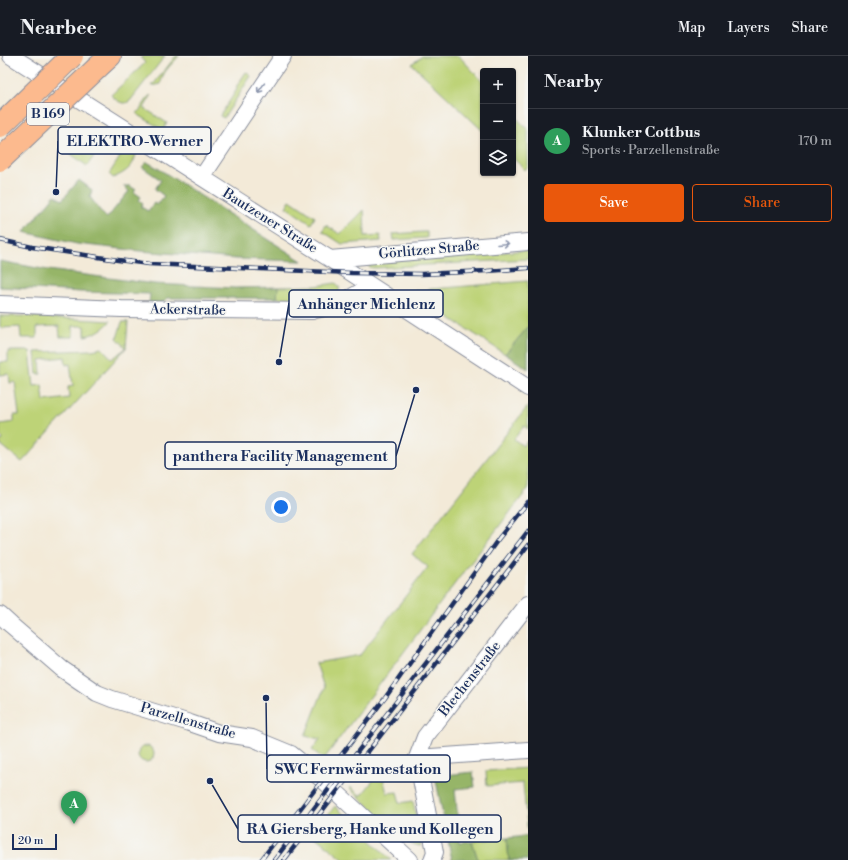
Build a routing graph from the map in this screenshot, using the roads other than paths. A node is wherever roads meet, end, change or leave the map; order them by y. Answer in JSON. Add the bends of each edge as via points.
{"nodes":[{"id":1,"x":11,"y":56,"type":"edge"},
{"id":2,"x":72,"y":56,"type":"edge"},
{"id":3,"x":283,"y":56,"type":"edge"},
{"id":4,"x":103,"y":62,"type":"edge"},
{"id":5,"x":0,"y":126,"type":"edge"},
{"id":6,"x":0,"y":160,"type":"edge"},
{"id":7,"x":202,"y":177,"type":"junction"},
{"id":8,"x":528,"y":242,"type":"edge"},
{"id":9,"x":330,"y":259,"type":"junction"},
{"id":10,"x":371,"y":286,"type":"junction"},
{"id":11,"x":0,"y":304,"type":"edge"},
{"id":12,"x":528,"y":388,"type":"edge"},
{"id":13,"x":528,"y":604,"type":"edge"},
{"id":14,"x":0,"y":614,"type":"edge"},
{"id":15,"x":528,"y":750,"type":"edge"},
{"id":16,"x":418,"y":758,"type":"junction"},
{"id":17,"x":410,"y":860,"type":"edge"},
{"id":18,"x":432,"y":860,"type":"edge"}],
"edges":[{"from":1,"to":7,"type":"street","name":"Bautzener Straße"},
{"from":2,"to":5,"type":"main road","number":"B 169","bridge":true},
{"from":3,"to":7,"type":"street","one_way":true},
{"from":4,"to":6,"type":"main road","number":"B 169","bridge":true},
{"from":7,"to":9,"type":"street","name":"Bautzener Straße"},
{"from":9,"to":8,"type":"street","name":"Görlitzer Straße","one_way":true},
{"from":9,"to":10,"type":"street","name":"Bautzener Straße"},
{"from":10,"to":11,"type":"street","name":"Ackerstraße","via":[[339,304],[312,311],[121,309]]},
{"from":10,"to":12,"type":"street","name":"Bautzener Straße"},
{"from":13,"to":16,"type":"street","name":"Blechenstraße","via":[[425,737]]},
{"from":14,"to":17,"type":"street","name":"Parzellenstraße","via":[[62,669],[97,693],[219,733],[252,738],[291,754]]},
{"from":15,"to":16,"type":"street"},
{"from":16,"to":18,"type":"street","via":[[435,852]]}]}
